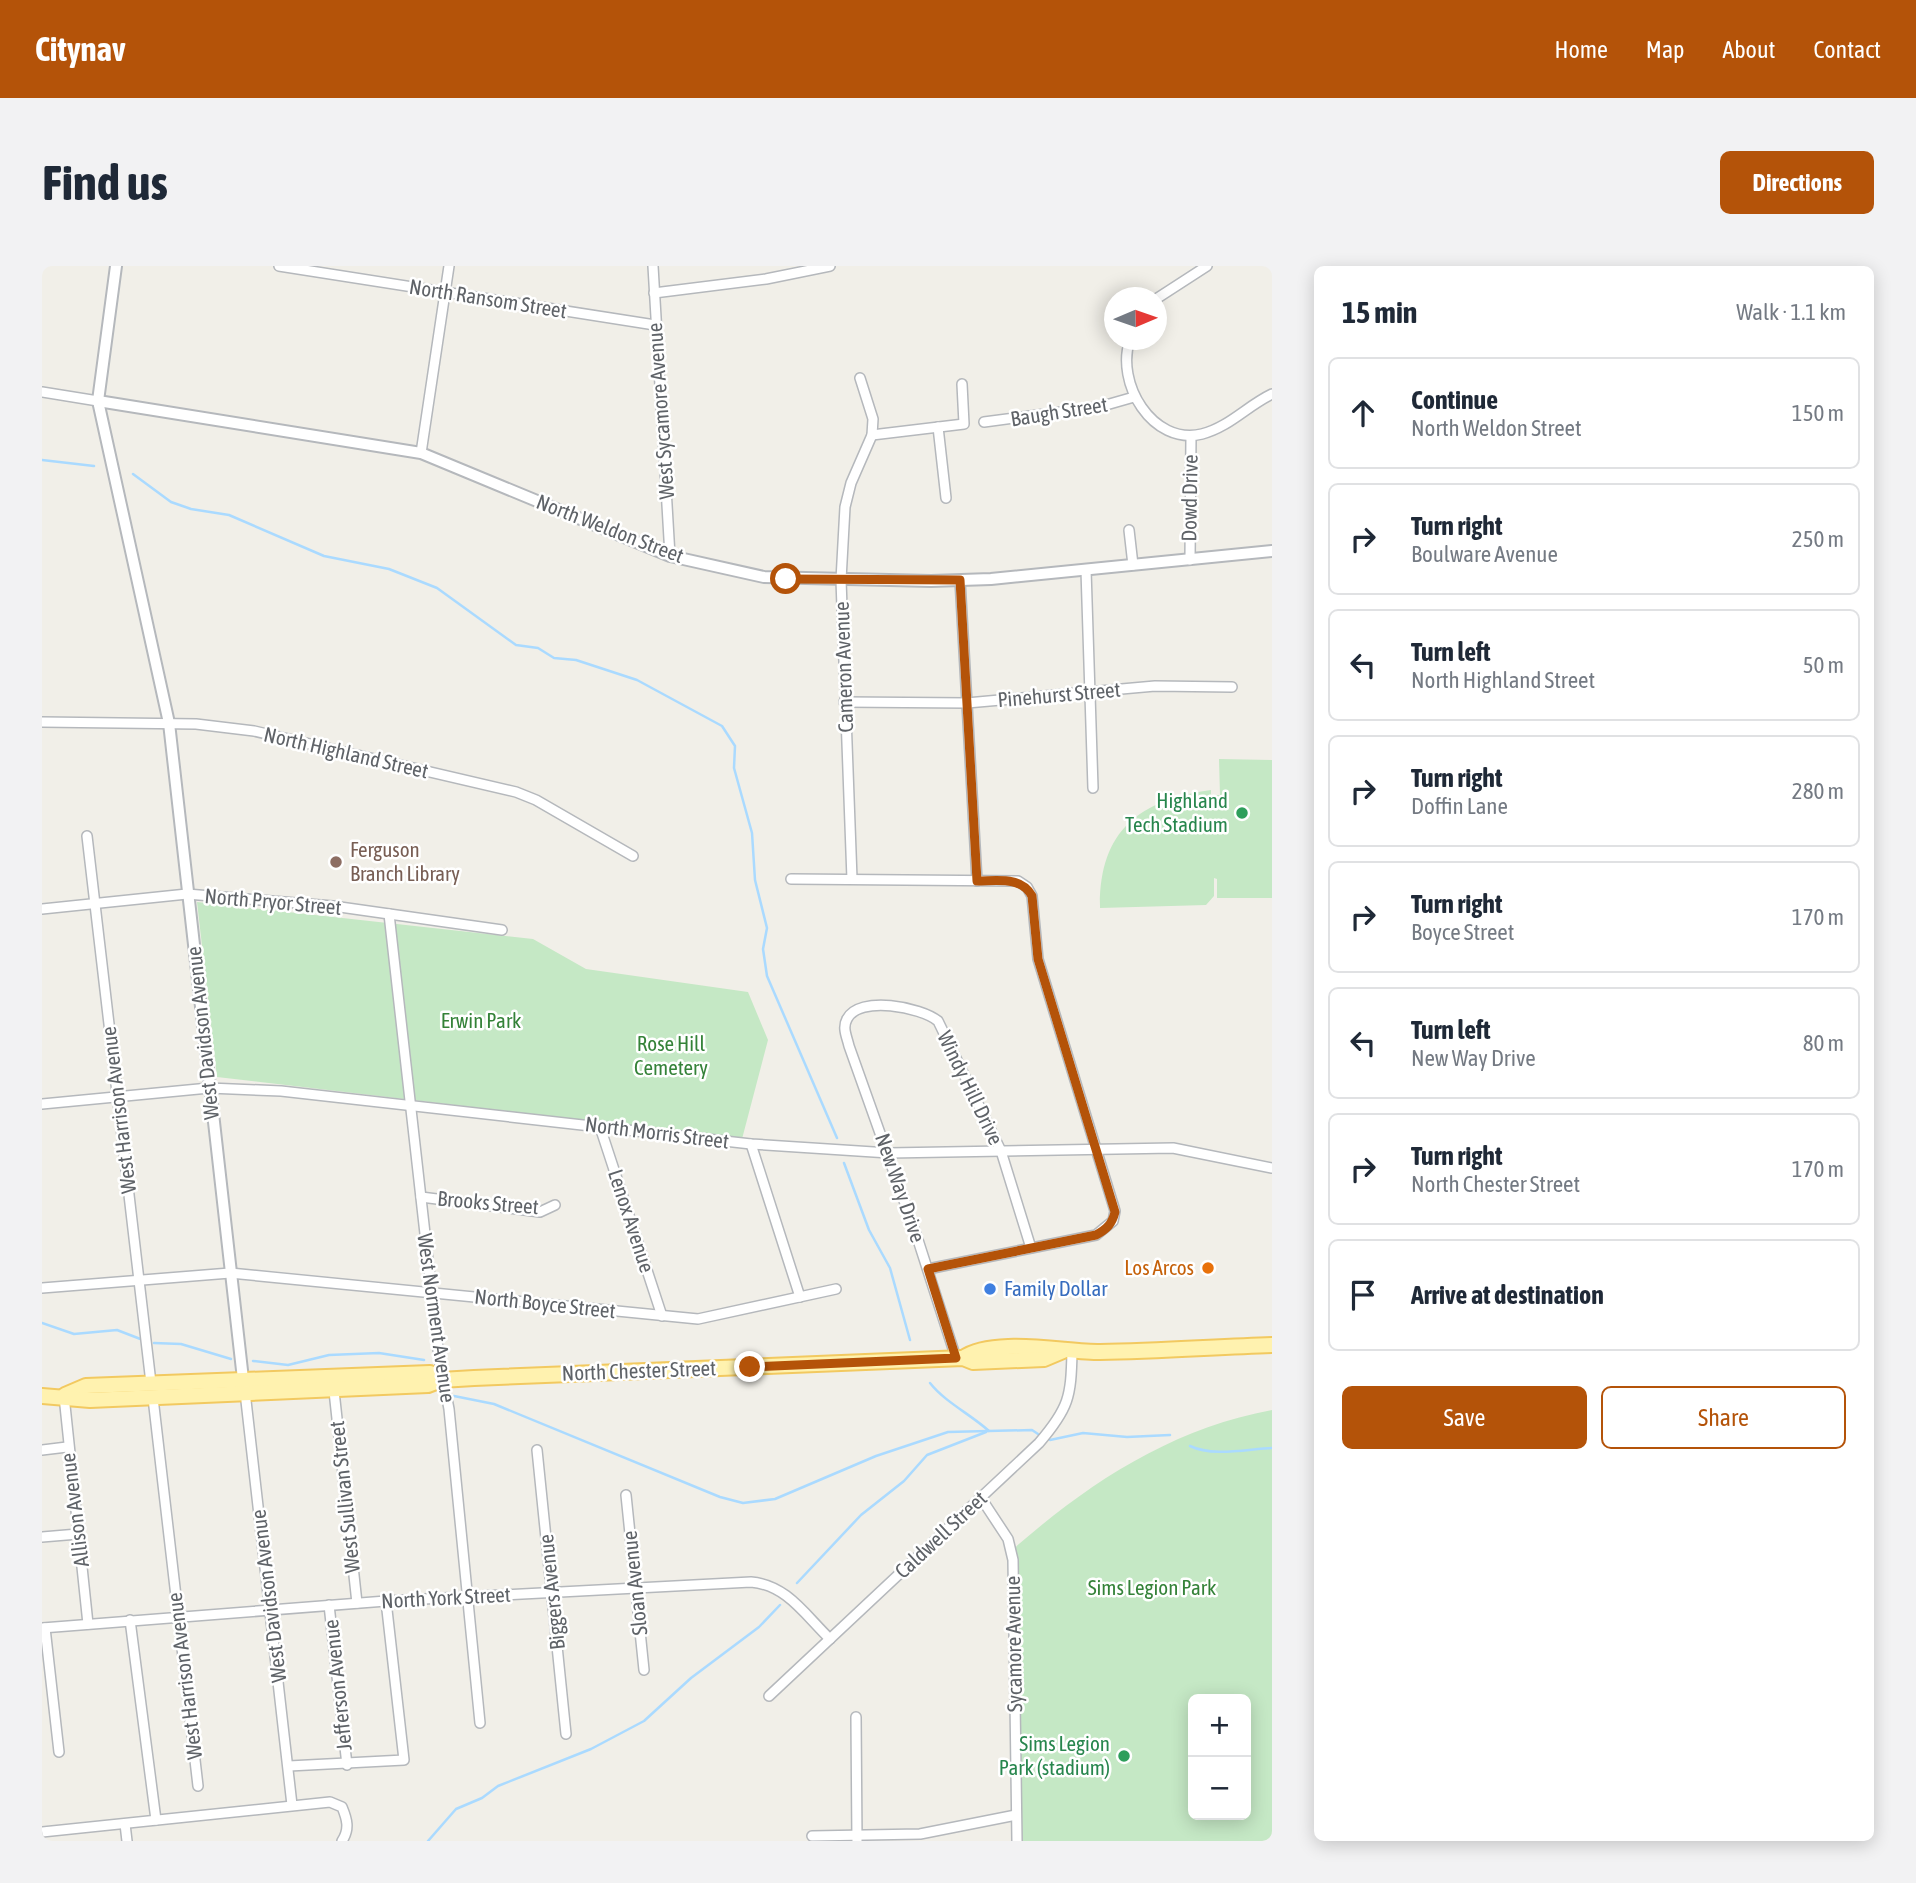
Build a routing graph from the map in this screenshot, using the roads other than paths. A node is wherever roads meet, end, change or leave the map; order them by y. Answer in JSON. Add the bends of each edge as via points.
{"nodes":[{"id":1,"x":116,"y":266,"type":"edge"},
{"id":2,"x":279,"y":266,"type":"edge"},
{"id":3,"x":449,"y":266,"type":"edge"},
{"id":4,"x":653,"y":266,"type":"edge"},
{"id":5,"x":830,"y":266,"type":"edge"},
{"id":6,"x":1185,"y":266,"type":"edge"},
{"id":7,"x":1207,"y":266,"type":"edge"},
{"id":8,"x":799,"y":270,"type":"edge"},
{"id":9,"x":1192,"y":275,"type":"junction"},
{"id":10,"x":1167,"y":292,"type":"edge"},
{"id":11,"x":445,"y":293,"type":"junction"},
{"id":12,"x":654,"y":293,"type":"junction"},
{"id":13,"x":656,"y":325,"type":"junction"},
{"id":14,"x":1128,"y":350,"type":"edge"},
{"id":15,"x":860,"y":378,"type":"dead end"},
{"id":16,"x":962,"y":384,"type":"dead end"},
{"id":17,"x":42,"y":392,"type":"edge"},
{"id":18,"x":1272,"y":394,"type":"edge"},
{"id":19,"x":1133,"y":397,"type":"junction"},
{"id":20,"x":98,"y":401,"type":"junction"},
{"id":21,"x":984,"y":422,"type":"dead end"},
{"id":22,"x":938,"y":427,"type":"junction"},
{"id":23,"x":872,"y":435,"type":"junction"},
{"id":24,"x":1191,"y":436,"type":"junction"},
{"id":25,"x":421,"y":453,"type":"junction"},
{"id":26,"x":946,"y":498,"type":"dead end"},
{"id":27,"x":1129,"y":530,"type":"dead end"},
{"id":28,"x":1272,"y":551,"type":"edge"},
{"id":29,"x":670,"y":556,"type":"junction"},
{"id":30,"x":1190,"y":560,"type":"junction"},
{"id":31,"x":1133,"y":565,"type":"junction"},
{"id":32,"x":1086,"y":570,"type":"junction"},
{"id":33,"x":841,"y":580,"type":"junction"},
{"id":34,"x":960,"y":580,"type":"junction"},
{"id":35,"x":1232,"y":687,"type":"dead end"},
{"id":36,"x":1090,"y":693,"type":"junction"},
{"id":37,"x":844,"y":702,"type":"junction"},
{"id":38,"x":967,"y":703,"type":"junction"},
{"id":39,"x":42,"y":722,"type":"edge"},
{"id":40,"x":169,"y":723,"type":"junction"},
{"id":41,"x":1094,"y":788,"type":"dead end"},
{"id":42,"x":87,"y":836,"type":"dead end"},
{"id":43,"x":633,"y":856,"type":"dead end"},
{"id":44,"x":791,"y":879,"type":"dead end"},
{"id":45,"x":852,"y":879,"type":"junction"},
{"id":46,"x":977,"y":881,"type":"junction"},
{"id":47,"x":187,"y":894,"type":"junction"},
{"id":48,"x":94,"y":905,"type":"junction"},
{"id":49,"x":42,"y":909,"type":"edge"},
{"id":50,"x":388,"y":914,"type":"junction"},
{"id":51,"x":502,"y":930,"type":"dead end"},
{"id":52,"x":847,"y":1018,"type":"joint"},
{"id":53,"x":209,"y":1088,"type":"junction"},
{"id":54,"x":117,"y":1095,"type":"junction"},
{"id":55,"x":42,"y":1104,"type":"edge"},
{"id":56,"x":410,"y":1105,"type":"junction"},
{"id":57,"x":600,"y":1126,"type":"junction"},
{"id":58,"x":751,"y":1144,"type":"junction"},
{"id":59,"x":1096,"y":1148,"type":"junction"},
{"id":60,"x":1001,"y":1151,"type":"junction"},
{"id":61,"x":889,"y":1153,"type":"junction"},
{"id":62,"x":1272,"y":1168,"type":"edge"},
{"id":63,"x":421,"y":1197,"type":"junction"},
{"id":64,"x":555,"y":1205,"type":"dead end"},
{"id":65,"x":1031,"y":1248,"type":"junction"},
{"id":66,"x":928,"y":1269,"type":"junction"},
{"id":67,"x":230,"y":1273,"type":"junction"},
{"id":68,"x":140,"y":1282,"type":"junction"},
{"id":69,"x":42,"y":1286,"type":"edge"},
{"id":70,"x":836,"y":1289,"type":"dead end"},
{"id":71,"x":431,"y":1291,"type":"junction"},
{"id":72,"x":800,"y":1297,"type":"junction"},
{"id":73,"x":662,"y":1316,"type":"junction"},
{"id":74,"x":1272,"y":1345,"type":"edge"},
{"id":75,"x":1067,"y":1352,"type":"junction"},
{"id":76,"x":960,"y":1358,"type":"junction"},
{"id":77,"x":441,"y":1380,"type":"junction"},
{"id":78,"x":244,"y":1387,"type":"junction"},
{"id":79,"x":152,"y":1391,"type":"junction"},
{"id":80,"x":334,"y":1391,"type":"junction"},
{"id":81,"x":42,"y":1396,"type":"edge"},
{"id":82,"x":64,"y":1396,"type":"junction"},
{"id":83,"x":67,"y":1447,"type":"junction"},
{"id":84,"x":42,"y":1450,"type":"edge"},
{"id":85,"x":537,"y":1450,"type":"dead end"},
{"id":86,"x":626,"y":1495,"type":"dead end"},
{"id":87,"x":981,"y":1498,"type":"junction"},
{"id":88,"x":78,"y":1534,"type":"junction"},
{"id":89,"x":42,"y":1537,"type":"edge"},
{"id":90,"x":635,"y":1587,"type":"junction"},
{"id":91,"x":552,"y":1592,"type":"junction"},
{"id":92,"x":466,"y":1597,"type":"junction"},
{"id":93,"x":386,"y":1601,"type":"junction"},
{"id":94,"x":357,"y":1603,"type":"junction"},
{"id":95,"x":329,"y":1605,"type":"junction"},
{"id":96,"x":270,"y":1609,"type":"junction"},
{"id":97,"x":178,"y":1617,"type":"junction"},
{"id":98,"x":130,"y":1620,"type":"junction"},
{"id":99,"x":88,"y":1624,"type":"junction"},
{"id":100,"x":43,"y":1628,"type":"edge"},
{"id":101,"x":830,"y":1639,"type":"junction"},
{"id":102,"x":644,"y":1670,"type":"dead end"},
{"id":103,"x":769,"y":1696,"type":"dead end"},
{"id":104,"x":856,"y":1717,"type":"dead end"},
{"id":105,"x":480,"y":1723,"type":"dead end"},
{"id":106,"x":566,"y":1734,"type":"dead end"},
{"id":107,"x":59,"y":1752,"type":"dead end"},
{"id":108,"x":347,"y":1765,"type":"junction"},
{"id":109,"x":289,"y":1766,"type":"junction"},
{"id":110,"x":198,"y":1786,"type":"dead end"},
{"id":111,"x":292,"y":1805,"type":"junction"},
{"id":112,"x":1016,"y":1815,"type":"junction"},
{"id":113,"x":156,"y":1820,"type":"junction"},
{"id":114,"x":125,"y":1824,"type":"junction"},
{"id":115,"x":42,"y":1832,"type":"edge"},
{"id":116,"x":812,"y":1836,"type":"dead end"},
{"id":117,"x":857,"y":1838,"type":"edge"},
{"id":118,"x":127,"y":1841,"type":"edge"},
{"id":119,"x":342,"y":1841,"type":"edge"},
{"id":120,"x":1017,"y":1841,"type":"edge"}],
"edges":[{"from":1,"to":20,"type":"street","name":"West Davidson Avenue"},
{"from":2,"to":11,"type":"street","name":"North Ransom Street"},
{"from":3,"to":11,"type":"street"},
{"from":4,"to":12,"type":"street","name":"West Sycamore Avenue"},
{"from":5,"to":8,"type":"street"},
{"from":6,"to":9,"type":"street"},
{"from":7,"to":9,"type":"street"},
{"from":8,"to":12,"type":"street"},
{"from":9,"to":10,"type":"street"},
{"from":11,"to":13,"type":"street","name":"North Ransom Street"},
{"from":11,"to":25,"type":"street"},
{"from":12,"to":13,"type":"street","name":"West Sycamore Avenue"},
{"from":13,"to":29,"type":"street","name":"West Sycamore Avenue"},
{"from":14,"to":19,"type":"street","via":[[1126,366]]},
{"from":15,"to":23,"type":"street","via":[[873,419]]},
{"from":16,"to":22,"type":"street","via":[[964,424]]},
{"from":17,"to":20,"type":"street","name":"North Weldon Street"},
{"from":18,"to":24,"type":"street","via":[[1223,427]]},
{"from":19,"to":21,"type":"street","name":"Baugh Street","via":[[1088,409]]},
{"from":19,"to":24,"type":"street","via":[[1154,421]]},
{"from":20,"to":25,"type":"street","name":"North Weldon Street"},
{"from":20,"to":40,"type":"street","name":"West Davidson Avenue"},
{"from":22,"to":23,"type":"street"},
{"from":22,"to":26,"type":"street"},
{"from":23,"to":33,"type":"street","name":"Cameron Avenue","via":[[845,507]]},
{"from":24,"to":30,"type":"street","name":"Dowd Drive"},
{"from":25,"to":29,"type":"street","name":"North Weldon Street"},
{"from":27,"to":31,"type":"street"},
{"from":28,"to":30,"type":"street","name":"North Weldon Street"},
{"from":29,"to":33,"type":"street","name":"North Weldon Street","via":[[764,577]]},
{"from":30,"to":31,"type":"street","name":"North Weldon Street"},
{"from":31,"to":32,"type":"street","name":"North Weldon Street"},
{"from":32,"to":34,"type":"street","name":"North Weldon Street"},
{"from":32,"to":36,"type":"street"},
{"from":33,"to":34,"type":"street","name":"North Weldon Street"},
{"from":33,"to":37,"type":"street","name":"Cameron Avenue"},
{"from":34,"to":38,"type":"street"},
{"from":35,"to":36,"type":"street","name":"Pinehurst Street","via":[[1155,686]]},
{"from":36,"to":38,"type":"street","name":"Pinehurst Street"},
{"from":36,"to":41,"type":"street"},
{"from":37,"to":38,"type":"street","name":"Pinehurst Street"},
{"from":37,"to":45,"type":"street","name":"Cameron Avenue"},
{"from":38,"to":46,"type":"street"},
{"from":39,"to":40,"type":"street","name":"North Highland Street"},
{"from":40,"to":43,"type":"street","name":"North Highland Street","via":[[262,733],[516,792]]},
{"from":40,"to":47,"type":"street","name":"West Davidson Avenue"},
{"from":42,"to":48,"type":"street","name":"West Harrison Avenue"},
{"from":44,"to":45,"type":"street"},
{"from":45,"to":46,"type":"street"},
{"from":46,"to":59,"type":"street","via":[[1018,881],[1032,896],[1038,959]]},
{"from":47,"to":48,"type":"street","name":"North Pryor Street"},
{"from":47,"to":50,"type":"street","name":"North Pryor Street"},
{"from":47,"to":53,"type":"street","name":"West Davidson Avenue"},
{"from":48,"to":49,"type":"street","name":"North Pryor Street"},
{"from":48,"to":54,"type":"street","name":"West Harrison Avenue"},
{"from":50,"to":51,"type":"street","name":"North Pryor Street"},
{"from":50,"to":56,"type":"street","name":"West Norment Avenue"},
{"from":52,"to":60,"type":"street","name":"Windy Hill Drive","via":[[855,1011],[881,1005],[931,1016],[946,1034]]},
{"from":52,"to":61,"type":"street","name":"New Way Drive","via":[[844,1029],[849,1046]]},
{"from":53,"to":54,"type":"street","name":"North Morris Street"},
{"from":53,"to":56,"type":"street","name":"North Morris Street","via":[[281,1090]]},
{"from":53,"to":67,"type":"street","name":"West Davidson Avenue"},
{"from":54,"to":55,"type":"street","name":"North Morris Street"},
{"from":54,"to":68,"type":"street","name":"West Harrison Avenue"},
{"from":56,"to":57,"type":"street","name":"North Morris Street"},
{"from":56,"to":63,"type":"street","name":"West Norment Avenue"},
{"from":57,"to":58,"type":"street","name":"North Morris Street"},
{"from":57,"to":73,"type":"street","name":"Lenox Avenue"},
{"from":58,"to":61,"type":"street","name":"North Morris Street"},
{"from":58,"to":72,"type":"street"},
{"from":59,"to":60,"type":"street","name":"North Morris Street"},
{"from":59,"to":62,"type":"street","name":"North Morris Street","via":[[1173,1148]]},
{"from":59,"to":65,"type":"street","via":[[1115,1212],[1113,1221],[1096,1235]]},
{"from":60,"to":61,"type":"street","name":"North Morris Street"},
{"from":60,"to":65,"type":"street","name":"Windy Hill Drive"},
{"from":61,"to":66,"type":"street","name":"New Way Drive"},
{"from":63,"to":64,"type":"street","name":"Brooks Street","via":[[540,1212]]},
{"from":63,"to":71,"type":"street","name":"West Norment Avenue"},
{"from":65,"to":66,"type":"street"},
{"from":66,"to":76,"type":"street","name":"New Way Drive"},
{"from":67,"to":68,"type":"street","name":"North Boyce Street"},
{"from":67,"to":71,"type":"street","name":"North Boyce Street"},
{"from":67,"to":78,"type":"street","name":"West Davidson Avenue"},
{"from":68,"to":69,"type":"street","name":"North Boyce Street"},
{"from":68,"to":79,"type":"street","name":"West Harrison Avenue"},
{"from":70,"to":72,"type":"street","name":"North Boyce Street"},
{"from":71,"to":73,"type":"street","name":"North Boyce Street"},
{"from":71,"to":77,"type":"street","name":"West Norment Avenue"},
{"from":72,"to":73,"type":"street","name":"North Boyce Street","via":[[710,1318]]},
{"from":74,"to":75,"type":"main road","name":"North Chester Street"},
{"from":75,"to":76,"type":"main road","name":"North Chester Street","via":[[1044,1359],[973,1362]]},
{"from":75,"to":87,"type":"street","name":"Caldwell Street","via":[[1068,1398],[1062,1416]]},
{"from":76,"to":77,"type":"main road","name":"North Chester Street"},
{"from":77,"to":78,"type":"main road","name":"North Chester Street","via":[[430,1373]]},
{"from":77,"to":80,"type":"main road","name":"North Chester Street","via":[[428,1385]]},
{"from":77,"to":92,"type":"street","name":"West Norment Avenue","via":[[449,1409]]},
{"from":78,"to":79,"type":"main road","name":"North Chester Street"},
{"from":78,"to":80,"type":"main road","name":"North Chester Street"},
{"from":78,"to":96,"type":"street","name":"West Davidson Avenue"},
{"from":79,"to":82,"type":"main road","name":"North Chester Street","via":[[86,1387]]},
{"from":79,"to":97,"type":"street","name":"West Harrison Avenue"},
{"from":80,"to":94,"type":"street","name":"West Sullivan Street"},
{"from":81,"to":82,"type":"main road","name":"North Chester Street"},
{"from":82,"to":83,"type":"street","name":"Allison Avenue"},
{"from":83,"to":84,"type":"street"},
{"from":83,"to":88,"type":"street","name":"Allison Avenue"},
{"from":85,"to":91,"type":"street","name":"Biggers Avenue"},
{"from":86,"to":90,"type":"street","name":"Sloan Avenue"},
{"from":87,"to":101,"type":"street","name":"Caldwell Street"},
{"from":87,"to":112,"type":"street","name":"Sycamore Avenue","via":[[1008,1539],[1013,1560]]},
{"from":88,"to":89,"type":"street"},
{"from":88,"to":99,"type":"street","name":"Allison Avenue"},
{"from":90,"to":91,"type":"street","name":"North York Street"},
{"from":90,"to":101,"type":"street","name":"North York Street","via":[[762,1583],[795,1602]]},
{"from":90,"to":102,"type":"street","name":"Sloan Avenue"},
{"from":91,"to":92,"type":"street","name":"North York Street"},
{"from":91,"to":106,"type":"street","name":"Biggers Avenue"},
{"from":92,"to":93,"type":"street","name":"North York Street"},
{"from":92,"to":105,"type":"street","name":"West Norment Avenue"},
{"from":93,"to":94,"type":"street","name":"North York Street"},
{"from":93,"to":108,"type":"street","via":[[404,1760]]},
{"from":94,"to":95,"type":"street","name":"North York Street"},
{"from":95,"to":96,"type":"street","name":"North York Street"},
{"from":95,"to":108,"type":"street","name":"Jefferson Avenue"},
{"from":96,"to":97,"type":"street","name":"North York Street"},
{"from":96,"to":109,"type":"street","name":"West Davidson Avenue"},
{"from":97,"to":98,"type":"street","name":"North York Street"},
{"from":97,"to":110,"type":"street","name":"West Harrison Avenue"},
{"from":98,"to":99,"type":"street","name":"North York Street"},
{"from":98,"to":113,"type":"street"},
{"from":99,"to":100,"type":"street","name":"North York Street"},
{"from":100,"to":107,"type":"street"},
{"from":101,"to":103,"type":"street","name":"Caldwell Street"},
{"from":104,"to":117,"type":"street"},
{"from":108,"to":109,"type":"street"},
{"from":109,"to":111,"type":"street","name":"West Davidson Avenue"},
{"from":111,"to":113,"type":"street"},
{"from":111,"to":119,"type":"street","via":[[330,1802],[342,1807],[348,1828]]},
{"from":112,"to":117,"type":"street","via":[[920,1834]]},
{"from":112,"to":120,"type":"street","name":"Sycamore Avenue"},
{"from":113,"to":114,"type":"street"},
{"from":114,"to":115,"type":"street"},
{"from":114,"to":118,"type":"street"},
{"from":116,"to":117,"type":"street"}]}
